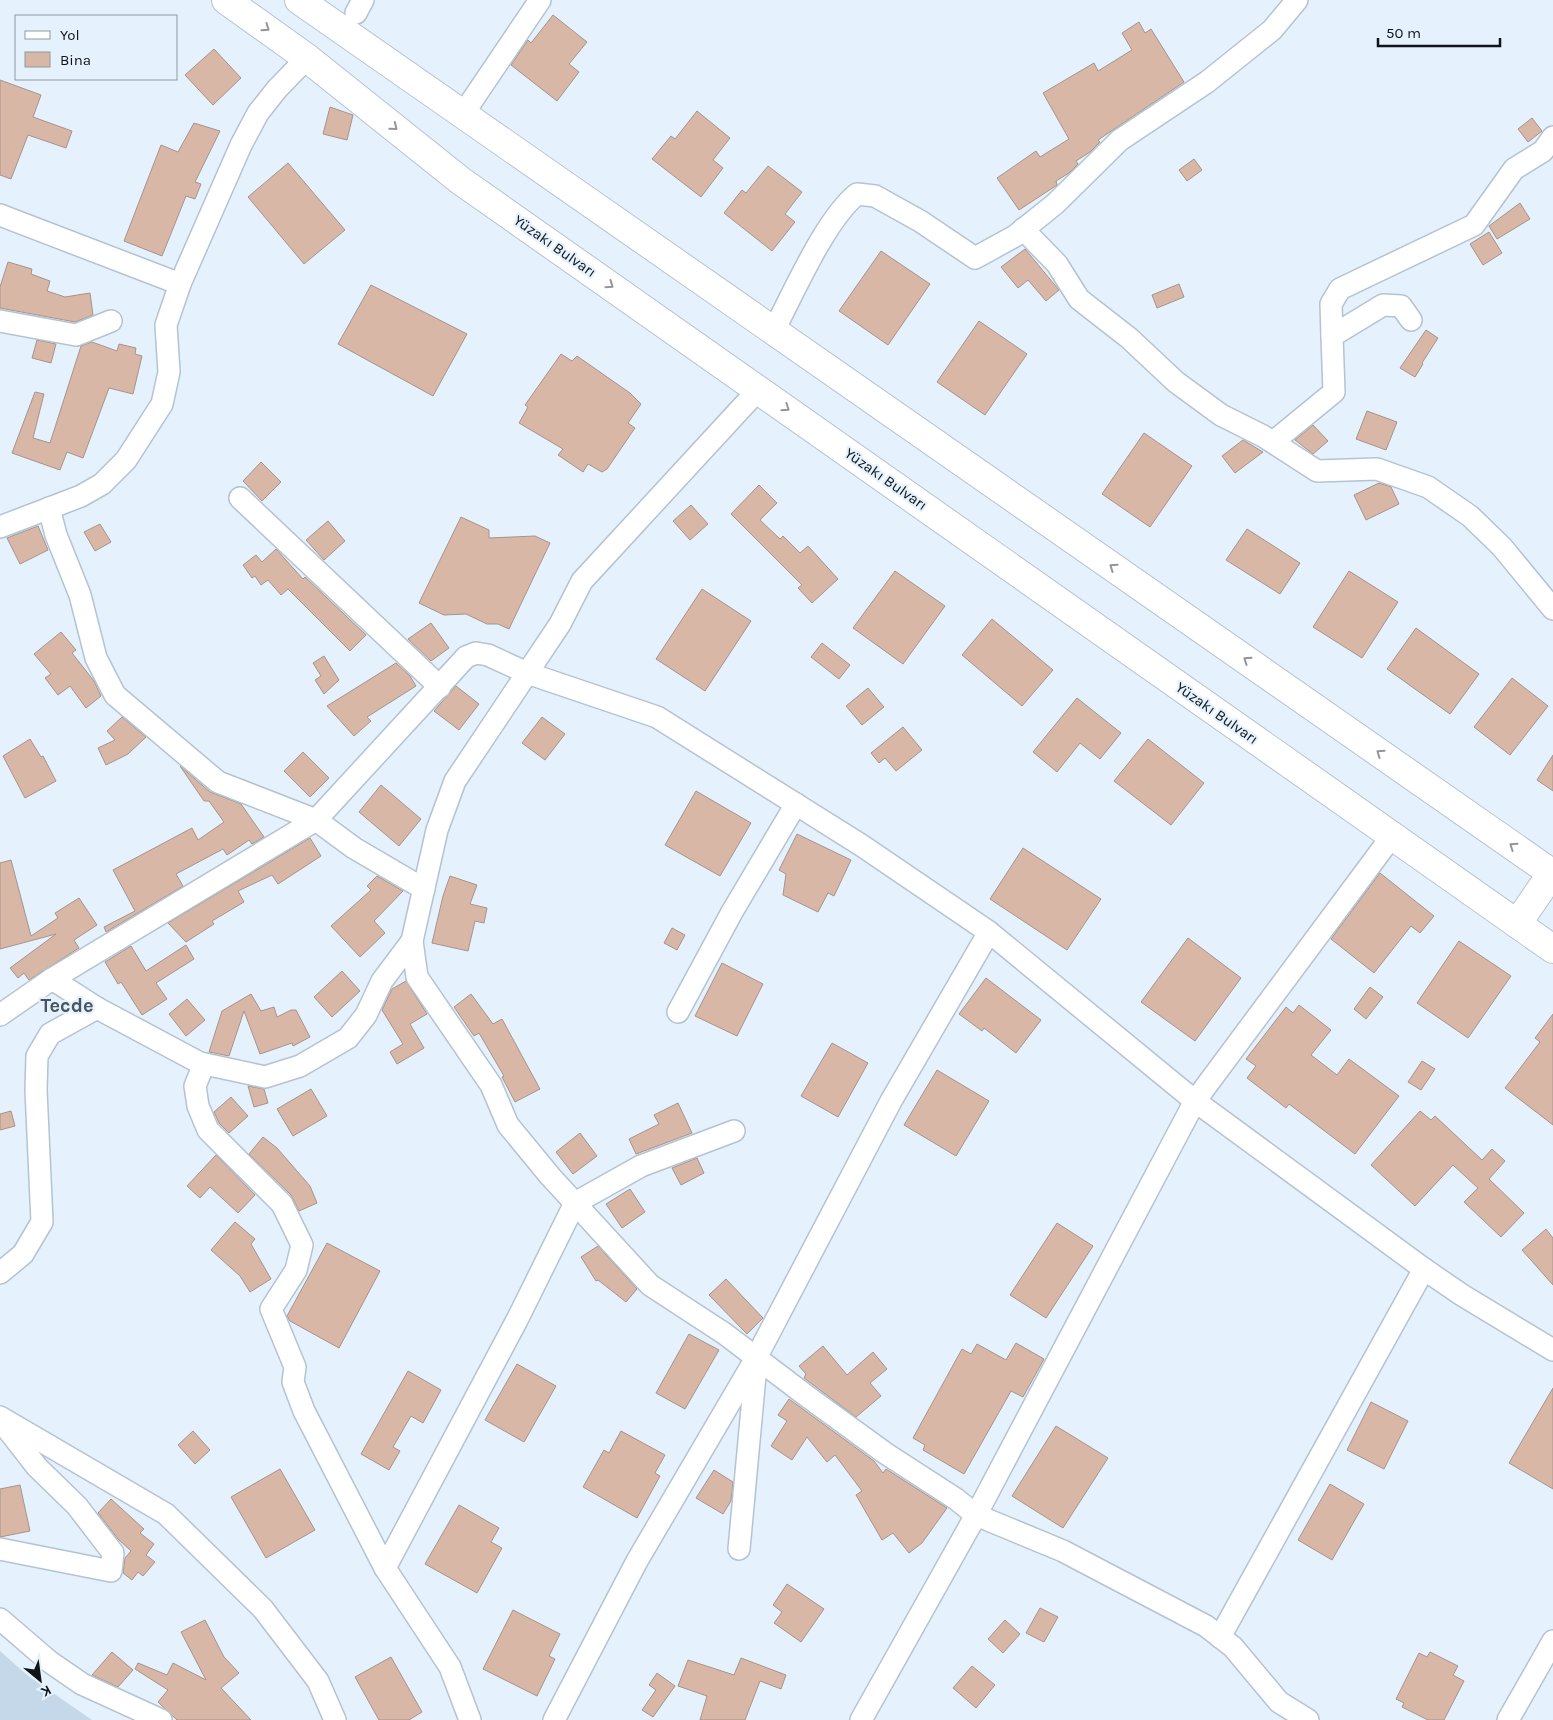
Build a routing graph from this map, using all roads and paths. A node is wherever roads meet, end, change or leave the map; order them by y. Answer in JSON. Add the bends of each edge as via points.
{"nodes":[{"id":1,"x":226,"y":0,"type":"edge"},
{"id":2,"x":299,"y":0,"type":"edge"},
{"id":3,"x":540,"y":0,"type":"edge"},
{"id":4,"x":1297,"y":0,"type":"edge"},
{"id":5,"x":307,"y":58,"type":"junction"},
{"id":6,"x":463,"y":114,"type":"junction"},
{"id":7,"x":1553,"y":136,"type":"edge"},
{"id":8,"x":0,"y":215,"type":"edge"},
{"id":9,"x":1024,"y":229,"type":"junction"},
{"id":10,"x":180,"y":284,"type":"junction"},
{"id":11,"x":1411,"y":320,"type":"dead end"},
{"id":12,"x":0,"y":321,"type":"edge"},
{"id":13,"x":111,"y":321,"type":"dead end"},
{"id":14,"x":774,"y":330,"type":"junction"},
{"id":15,"x":1332,"y":336,"type":"junction"},
{"id":16,"x":759,"y":389,"type":"junction"},
{"id":17,"x":1272,"y":442,"type":"junction"},
{"id":18,"x":240,"y":498,"type":"dead end"},
{"id":19,"x":49,"y":508,"type":"junction"},
{"id":20,"x":0,"y":527,"type":"edge"},
{"id":21,"x":1553,"y":609,"type":"edge"},
{"id":22,"x":527,"y":673,"type":"junction"},
{"id":23,"x":440,"y":686,"type":"junction"},
{"id":24,"x":796,"y":804,"type":"junction"},
{"id":25,"x":316,"y":820,"type":"junction"},
{"id":26,"x":1392,"y":836,"type":"junction"},
{"id":27,"x":1552,"y":874,"type":"edge"},
{"id":28,"x":424,"y":889,"type":"junction"},
{"id":29,"x":1517,"y":924,"type":"junction"},
{"id":30,"x":989,"y":932,"type":"junction"},
{"id":31,"x":412,"y":941,"type":"junction"},
{"id":32,"x":1553,"y":949,"type":"edge"},
{"id":33,"x":52,"y":979,"type":"junction"},
{"id":34,"x":97,"y":1008,"type":"junction"},
{"id":35,"x":678,"y":1012,"type":"dead end"},
{"id":36,"x":0,"y":1015,"type":"edge"},
{"id":37,"x":204,"y":1064,"type":"junction"},
{"id":38,"x":1195,"y":1101,"type":"junction"},
{"id":39,"x":734,"y":1131,"type":"dead end"},
{"id":40,"x":575,"y":1204,"type":"junction"},
{"id":41,"x":1424,"y":1269,"type":"junction"},
{"id":42,"x":0,"y":1273,"type":"edge"},
{"id":43,"x":1553,"y":1350,"type":"edge"},
{"id":44,"x":756,"y":1358,"type":"junction"},
{"id":45,"x":0,"y":1418,"type":"edge"},
{"id":46,"x":976,"y":1515,"type":"junction"},
{"id":47,"x":0,"y":1549,"type":"edge"},
{"id":48,"x":739,"y":1549,"type":"dead end"},
{"id":49,"x":385,"y":1568,"type":"junction"},
{"id":50,"x":0,"y":1619,"type":"edge"},
{"id":51,"x":1220,"y":1637,"type":"junction"},
{"id":52,"x":1553,"y":1641,"type":"edge"},
{"id":53,"x":161,"y":1720,"type":"edge"},
{"id":54,"x":334,"y":1720,"type":"edge"},
{"id":55,"x":470,"y":1720,"type":"edge"},
{"id":56,"x":554,"y":1720,"type":"edge"},
{"id":57,"x":861,"y":1720,"type":"edge"},
{"id":58,"x":1308,"y":1720,"type":"edge"},
{"id":59,"x":1508,"y":1720,"type":"edge"}],
"edges":[{"from":1,"to":5,"type":"main road","name":"Yüzakı Bulvarı","one_way":true},
{"from":2,"to":6,"type":"main road"},
{"from":3,"to":6,"type":"street"},
{"from":4,"to":9,"type":"street","via":[[1272,30],[1206,82],[1120,140],[1055,204]]},
{"from":5,"to":10,"type":"street","via":[[258,113]]},
{"from":5,"to":16,"type":"main road","name":"Yüzakı Bulvarı","one_way":true,"via":[[461,181]]},
{"from":6,"to":14,"type":"main road"},
{"from":7,"to":15,"type":"street","via":[[1543,151],[1514,169],[1474,225],[1340,289],[1331,304]]},
{"from":8,"to":10,"type":"street"},
{"from":9,"to":14,"type":"street","via":[[975,258],[875,196],[857,194],[844,204],[823,238]]},
{"from":9,"to":17,"type":"street","via":[[1057,264],[1080,300],[1129,338],[1176,382],[1221,415]]},
{"from":10,"to":19,"type":"street","via":[[166,325],[169,372],[162,404],[126,460],[102,484],[65,504]]},
{"from":11,"to":15,"type":"street","via":[[1401,306],[1383,304]]},
{"from":12,"to":13,"type":"street","via":[[76,335]]},
{"from":27,"to":14,"type":"main road","one_way":true},
{"from":15,"to":17,"type":"street","via":[[1334,392]]},
{"from":16,"to":22,"type":"street","via":[[582,581],[560,624]]},
{"from":16,"to":26,"type":"main road","name":"Yüzakı Bulvarı","one_way":true},
{"from":17,"to":21,"type":"street","via":[[1317,471],[1377,469],[1428,487],[1470,516],[1502,546]]},
{"from":18,"to":23,"type":"street"},
{"from":19,"to":20,"type":"street"},
{"from":19,"to":25,"type":"street","via":[[80,595],[96,658],[115,695],[218,782]]},
{"from":22,"to":23,"type":"street","via":[[488,655],[476,653],[466,657]]},
{"from":22,"to":24,"type":"street","via":[[657,717]]},
{"from":22,"to":28,"type":"street","via":[[455,782],[437,830]]},
{"from":23,"to":25,"type":"street"},
{"from":24,"to":30,"type":"street"},
{"from":24,"to":35,"type":"street"},
{"from":25,"to":28,"type":"street","via":[[354,848]]},
{"from":25,"to":33,"type":"street"},
{"from":26,"to":29,"type":"main road","name":"Yüzakı Bulvarı"},
{"from":26,"to":38,"type":"street"},
{"from":27,"to":29,"type":"main road"},
{"from":28,"to":31,"type":"street"},
{"from":29,"to":32,"type":"main road","name":"Yüzakı Bulvarı"},
{"from":30,"to":38,"type":"street"},
{"from":30,"to":44,"type":"street","via":[[891,1101]]},
{"from":31,"to":37,"type":"street","via":[[382,981],[366,1015],[348,1038],[300,1066],[265,1077]]},
{"from":31,"to":40,"type":"street","via":[[417,977],[491,1086],[508,1125]]},
{"from":33,"to":34,"type":"street"},
{"from":33,"to":36,"type":"street"},
{"from":34,"to":37,"type":"street"},
{"from":34,"to":42,"type":"street","via":[[50,1034],[37,1056],[42,1222],[24,1254]]},
{"from":37,"to":49,"type":"street","via":[[195,1086],[198,1106],[208,1130],[282,1204],[302,1245],[296,1270],[271,1309],[294,1367],[293,1382],[304,1412]]},
{"from":38,"to":41,"type":"street"},
{"from":38,"to":46,"type":"street"},
{"from":39,"to":40,"type":"street","via":[[641,1166]]},
{"from":40,"to":44,"type":"street","via":[[650,1285]]},
{"from":40,"to":49,"type":"street"},
{"from":41,"to":43,"type":"street"},
{"from":41,"to":51,"type":"street"},
{"from":44,"to":46,"type":"street","via":[[869,1442]]},
{"from":44,"to":48,"type":"street"},
{"from":44,"to":56,"type":"street","via":[[637,1561]]},
{"from":45,"to":47,"type":"street","via":[[37,1467],[77,1506],[113,1553],[111,1571]]},
{"from":45,"to":54,"type":"street","via":[[166,1514],[264,1609],[318,1681]]},
{"from":46,"to":51,"type":"street","via":[[1064,1551],[1206,1626]]},
{"from":46,"to":57,"type":"street"},
{"from":49,"to":55,"type":"street","via":[[450,1667]]},
{"from":50,"to":53,"type":"street","via":[[50,1662],[82,1684]]},
{"from":51,"to":58,"type":"street","via":[[1233,1647],[1279,1702]]},
{"from":52,"to":59,"type":"street"}]}
